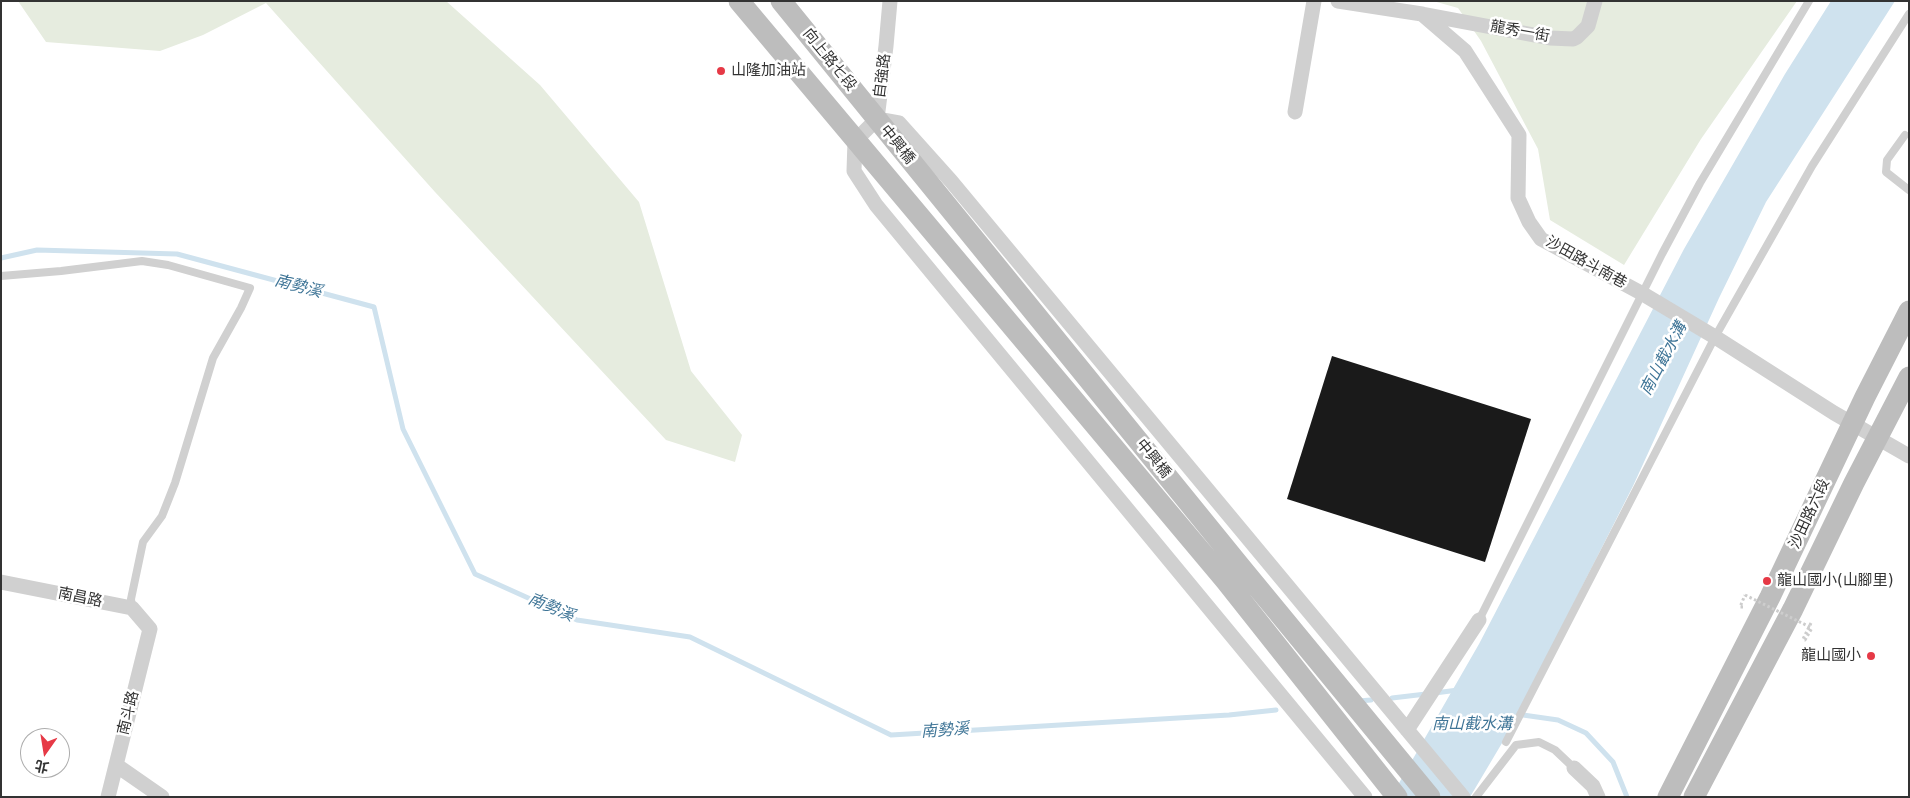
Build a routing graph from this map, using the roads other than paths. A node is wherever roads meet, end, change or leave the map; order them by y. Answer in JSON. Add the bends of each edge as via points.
{"nodes":[{"id":1,"x":739,"y":1,"type":"edge"},
{"id":2,"x":782,"y":1,"type":"edge"},
{"id":3,"x":890,"y":1,"type":"edge"},
{"id":4,"x":1314,"y":1,"type":"edge"},
{"id":5,"x":1338,"y":1,"type":"edge"},
{"id":6,"x":1595,"y":1,"type":"edge"},
{"id":7,"x":1809,"y":1,"type":"edge"},
{"id":8,"x":1422,"y":14,"type":"junction"},
{"id":9,"x":1909,"y":14,"type":"edge"},
{"id":10,"x":1295,"y":112,"type":"dead end"},
{"id":11,"x":877,"y":120,"type":"junction"},
{"id":12,"x":1905,"y":135,"type":"dead end"},
{"id":13,"x":855,"y":141,"type":"junction"},
{"id":14,"x":1909,"y":190,"type":"edge"},
{"id":15,"x":1,"y":276,"type":"edge"},
{"id":16,"x":1643,"y":294,"type":"junction"},
{"id":17,"x":1909,"y":311,"type":"edge"},
{"id":18,"x":1715,"y":337,"type":"junction"},
{"id":19,"x":1909,"y":377,"type":"edge"},
{"id":20,"x":1853,"y":424,"type":"junction"},
{"id":21,"x":1876,"y":439,"type":"junction"},
{"id":22,"x":1909,"y":456,"type":"edge"},
{"id":23,"x":1,"y":582,"type":"edge"},
{"id":24,"x":132,"y":608,"type":"junction"},
{"id":25,"x":1479,"y":620,"type":"joint"},
{"id":26,"x":1408,"y":730,"type":"junction"},
{"id":27,"x":1506,"y":742,"type":"dead end"},
{"id":28,"x":116,"y":765,"type":"junction"},
{"id":29,"x":1574,"y":768,"type":"joint"},
{"id":30,"x":108,"y":797,"type":"edge"},
{"id":31,"x":162,"y":797,"type":"edge"},
{"id":32,"x":1365,"y":797,"type":"edge"},
{"id":33,"x":1397,"y":797,"type":"edge"},
{"id":34,"x":1430,"y":797,"type":"edge"},
{"id":35,"x":1463,"y":797,"type":"edge"},
{"id":36,"x":1476,"y":797,"type":"edge"},
{"id":37,"x":1598,"y":797,"type":"edge"},
{"id":38,"x":1668,"y":797,"type":"edge"},
{"id":39,"x":1694,"y":797,"type":"edge"}],
"edges":[{"from":1,"to":13,"type":"main road","name":"向上路七段"},
{"from":2,"to":11,"type":"main road","name":"向上路七段"},
{"from":3,"to":11,"type":"street","name":"自強路"},
{"from":4,"to":10,"type":"street"},
{"from":5,"to":8,"type":"street"},
{"from":6,"to":8,"type":"street","name":"龍秀一街","via":[[1588,26],[1573,39],[1550,38]]},
{"from":7,"to":16,"type":"lane","via":[[1700,183]]},
{"from":8,"to":16,"type":"street","name":"沙田路斗南巷","via":[[1465,51],[1519,135],[1518,198],[1528,222],[1541,240]]},
{"from":9,"to":18,"type":"lane","via":[[1812,166]]},
{"from":11,"to":13,"type":"street","name":"自強路"},
{"from":11,"to":26,"type":"street","via":[[899,123],[951,182]]},
{"from":11,"to":34,"type":"main road","name":"中興橋"},
{"from":12,"to":14,"type":"lane","via":[[1887,160],[1886,172]]},
{"from":13,"to":32,"type":"street","via":[[854,171],[876,205]]},
{"from":13,"to":33,"type":"main road","name":"中興橋","via":[[1225,580]]},
{"from":15,"to":24,"type":"lane","via":[[142,261],[250,288],[213,358],[162,516],[143,542]]},
{"from":16,"to":18,"type":"street","name":"沙田路斗南巷"},
{"from":16,"to":25,"type":"lane"},
{"from":17,"to":20,"type":"main road","name":"沙田路六段"},
{"from":18,"to":20,"type":"street","name":"沙田路斗南巷"},
{"from":18,"to":27,"type":"lane"},
{"from":19,"to":21,"type":"main road","name":"沙田路六段"},
{"from":20,"to":21,"type":"street","name":"沙田路斗南巷"},
{"from":20,"to":38,"type":"main road","name":"沙田路六段","via":[[1770,597]]},
{"from":21,"to":22,"type":"street","name":"沙田路斗南巷"},
{"from":21,"to":39,"type":"main road","name":"沙田路六段","via":[[1793,610]]},
{"from":23,"to":24,"type":"street","name":"南昌路"},
{"from":24,"to":28,"type":"street","name":"南斗路","via":[[150,629]]},
{"from":25,"to":26,"type":"street"},
{"from":26,"to":35,"type":"street"},
{"from":28,"to":30,"type":"street","name":"南斗路"},
{"from":28,"to":31,"type":"street"},
{"from":29,"to":36,"type":"lane","via":[[1555,750],[1540,742],[1516,745]]},
{"from":29,"to":37,"type":"street"}]}
